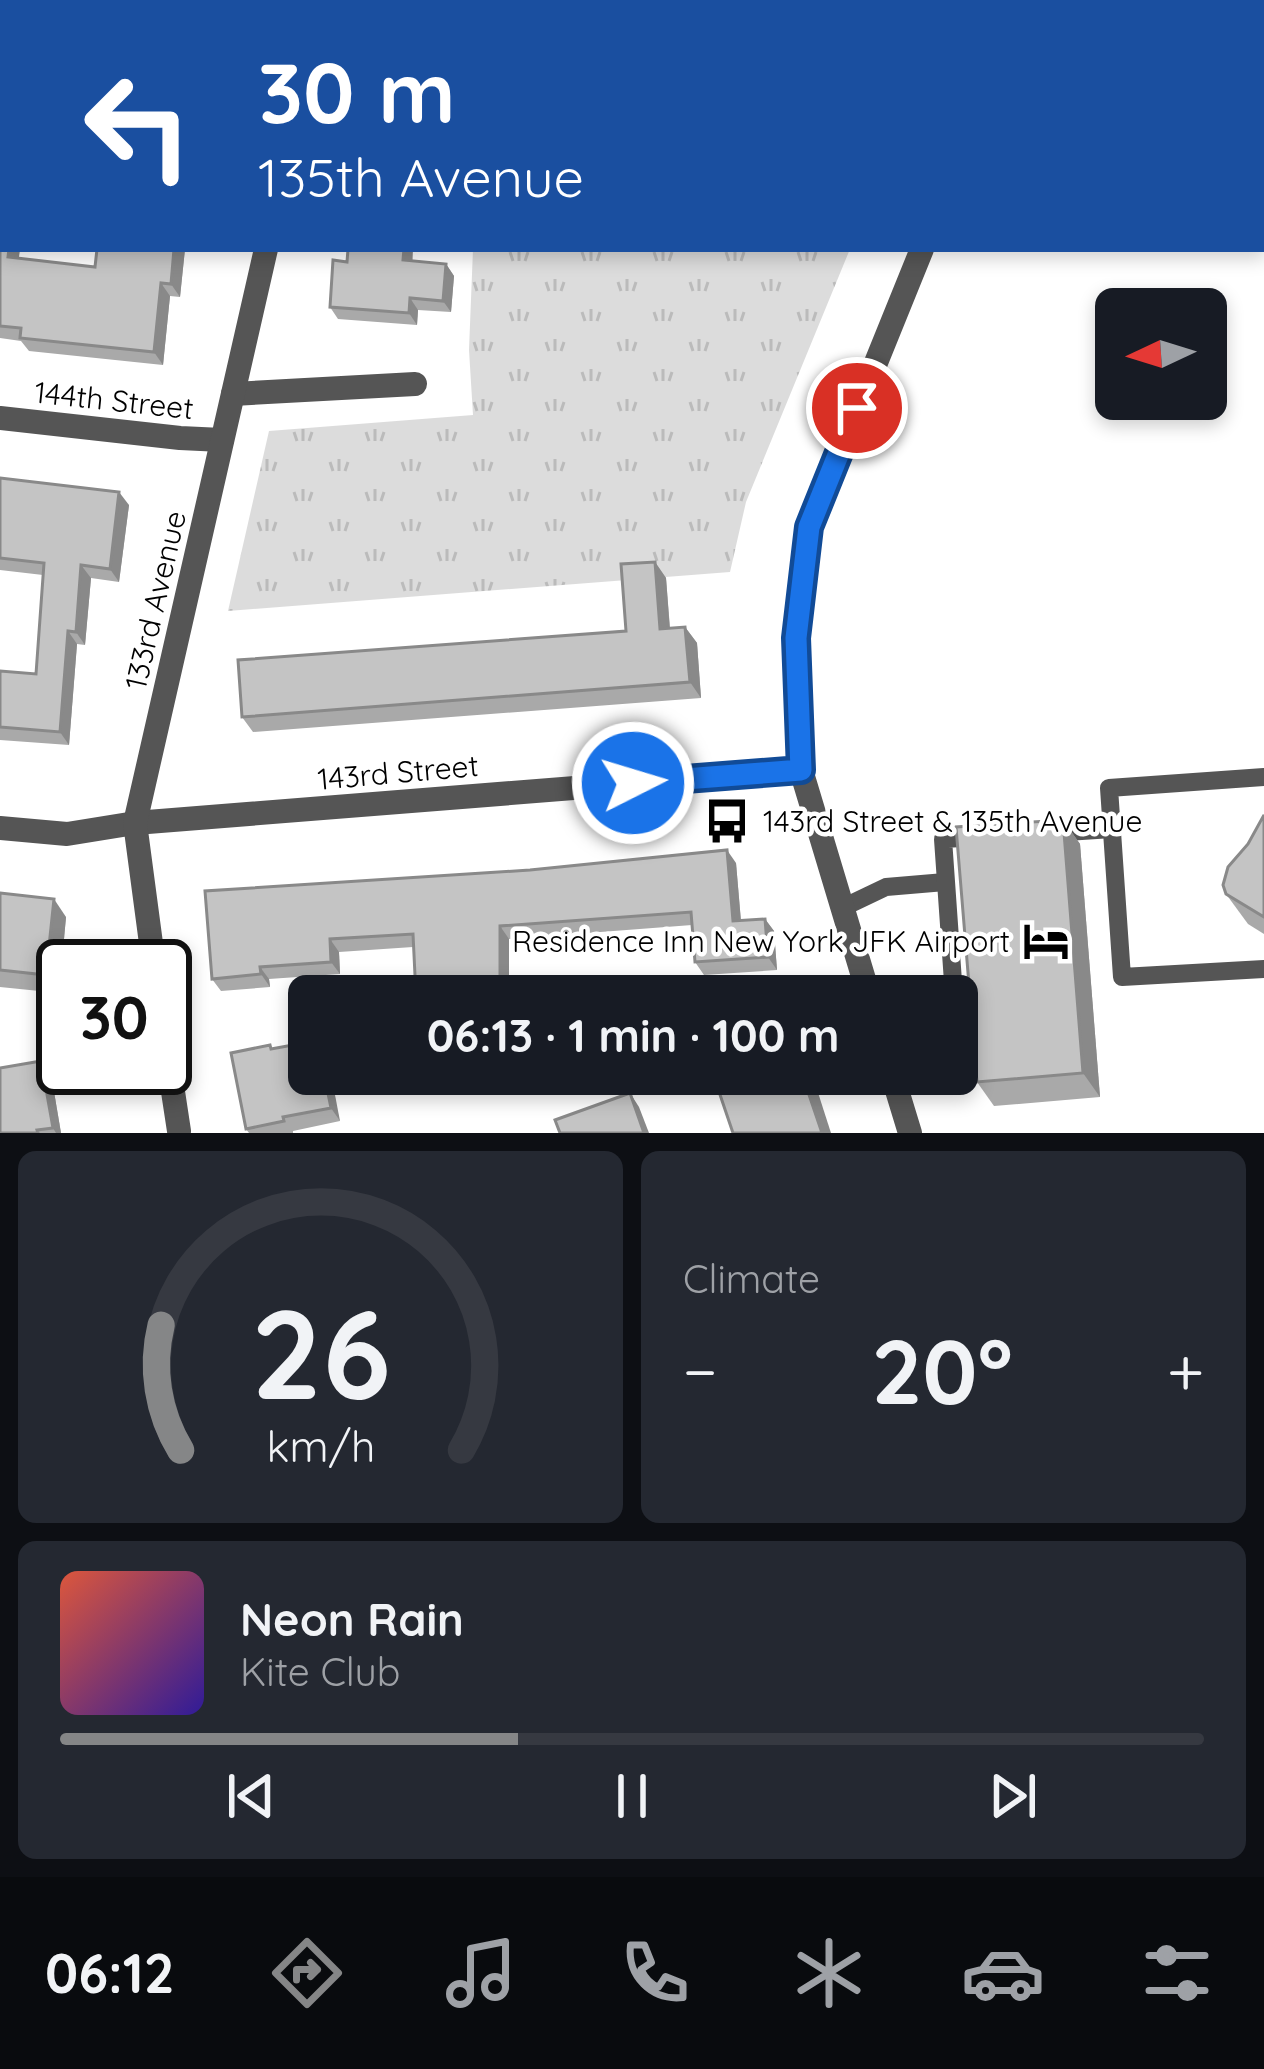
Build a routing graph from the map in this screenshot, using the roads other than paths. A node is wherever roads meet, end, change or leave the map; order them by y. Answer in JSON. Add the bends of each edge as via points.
{"nodes":[{"id":1,"x":265,"y":252,"type":"edge"},
{"id":2,"x":921,"y":252,"type":"edge"},
{"id":3,"x":415,"y":384,"type":"dead end"},
{"id":4,"x":233,"y":394,"type":"junction"},
{"id":5,"x":0,"y":418,"type":"edge"},
{"id":6,"x":223,"y":440,"type":"junction"},
{"id":7,"x":801,"y":770,"type":"junction"},
{"id":8,"x":1264,"y":777,"type":"edge"},
{"id":9,"x":135,"y":823,"type":"junction"},
{"id":10,"x":0,"y":828,"type":"edge"},
{"id":11,"x":1112,"y":830,"type":"junction"},
{"id":12,"x":1028,"y":834,"type":"edge"},
{"id":13,"x":1006,"y":835,"type":"edge"},
{"id":14,"x":945,"y":882,"type":"junction"},
{"id":15,"x":842,"y":908,"type":"junction"},
{"id":16,"x":150,"y":939,"type":"edge"},
{"id":17,"x":1264,"y":969,"type":"edge"},
{"id":18,"x":863,"y":975,"type":"edge"},
{"id":19,"x":952,"y":975,"type":"edge"},
{"id":20,"x":174,"y":1095,"type":"edge"},
{"id":21,"x":898,"y":1095,"type":"edge"},
{"id":22,"x":179,"y":1131,"type":"edge"},
{"id":23,"x":910,"y":1133,"type":"edge"}],
"edges":[{"from":1,"to":4,"type":"street","name":"133rd Avenue"},
{"from":2,"to":7,"type":"street","via":[[809,527],[796,638]]},
{"from":3,"to":4,"type":"street","name":"144th Street"},
{"from":4,"to":6,"type":"street","name":"133rd Avenue"},
{"from":5,"to":6,"type":"street","name":"144th Street"},
{"from":6,"to":9,"type":"street","name":"133rd Avenue"},
{"from":7,"to":9,"type":"street","name":"143rd Street"},
{"from":7,"to":15,"type":"street"},
{"from":8,"to":11,"type":"lane","via":[[1108,788]]},
{"from":9,"to":10,"type":"street","name":"143rd Street","via":[[67,834]]},
{"from":9,"to":16,"type":"street","name":"133rd Avenue"},
{"from":11,"to":12,"type":"lane"},
{"from":11,"to":17,"type":"lane","via":[[1122,977]]},
{"from":13,"to":14,"type":"lane","via":[[943,839]]},
{"from":14,"to":15,"type":"lane","via":[[886,887]]},
{"from":14,"to":19,"type":"lane"},
{"from":15,"to":18,"type":"street"},
{"from":20,"to":22,"type":"street"},
{"from":21,"to":23,"type":"street"}]}
